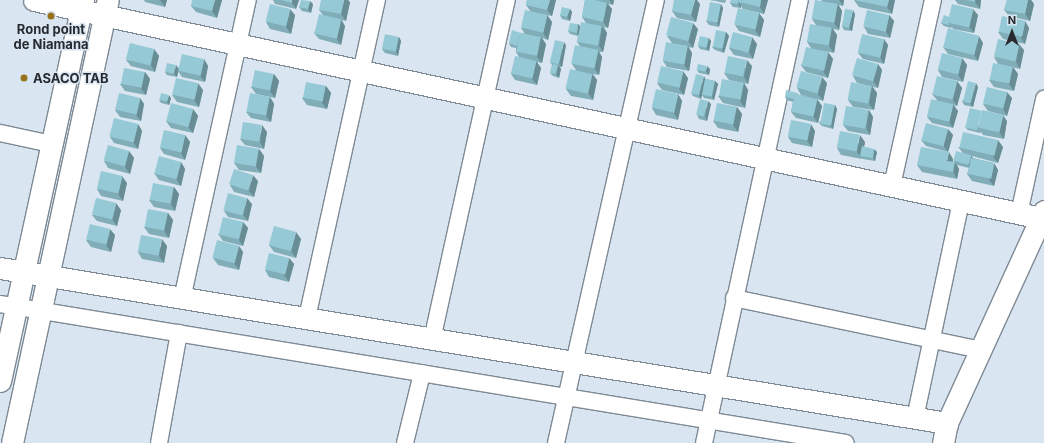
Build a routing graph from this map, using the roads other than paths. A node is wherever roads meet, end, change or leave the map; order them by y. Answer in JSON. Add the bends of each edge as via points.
{"nodes":[{"id":1,"x":34,"y":0,"type":"edge"},
{"id":2,"x":248,"y":0,"type":"edge"},
{"id":3,"x":377,"y":0,"type":"edge"},
{"id":4,"x":507,"y":0,"type":"edge"},
{"id":5,"x":656,"y":0,"type":"edge"},
{"id":6,"x":800,"y":0,"type":"edge"},
{"id":7,"x":933,"y":0,"type":"edge"},
{"id":8,"x":82,"y":5,"type":"edge"},
{"id":9,"x":106,"y":8,"type":"edge"},
{"id":10,"x":238,"y":44,"type":"junction"},
{"id":11,"x":361,"y":71,"type":"junction"},
{"id":12,"x":485,"y":98,"type":"junction"},
{"id":13,"x":1044,"y":100,"type":"edge"},
{"id":14,"x":627,"y":128,"type":"junction"},
{"id":15,"x":0,"y":133,"type":"edge"},
{"id":16,"x":51,"y":144,"type":"junction"},
{"id":17,"x":765,"y":158,"type":"junction"},
{"id":18,"x":892,"y":186,"type":"junction"},
{"id":19,"x":961,"y":201,"type":"junction"},
{"id":20,"x":1019,"y":214,"type":"junction"},
{"id":21,"x":1042,"y":215,"type":"edge"},
{"id":22,"x":0,"y":268,"type":"edge"},
{"id":23,"x":24,"y":272,"type":"junction"},
{"id":24,"x":48,"y":276,"type":"junction"},
{"id":25,"x":734,"y":298,"type":"junction"},
{"id":26,"x":182,"y":299,"type":"junction"},
{"id":27,"x":8,"y":305,"type":"edge"},
{"id":28,"x":41,"y":311,"type":"junction"},
{"id":29,"x":307,"y":318,"type":"junction"},
{"id":30,"x":179,"y":333,"type":"junction"},
{"id":31,"x":432,"y":340,"type":"junction"},
{"id":32,"x":931,"y":340,"type":"junction"},
{"id":33,"x":980,"y":350,"type":"junction"},
{"id":34,"x":574,"y":363,"type":"junction"},
{"id":35,"x":422,"y":373,"type":"junction"},
{"id":36,"x":0,"y":381,"type":"edge"},
{"id":37,"x":715,"y":387,"type":"junction"},
{"id":38,"x":567,"y":397,"type":"junction"},
{"id":39,"x":915,"y":418,"type":"junction"},
{"id":40,"x":708,"y":420,"type":"junction"},
{"id":41,"x":947,"y":423,"type":"junction"},
{"id":42,"x":12,"y":443,"type":"edge"},
{"id":43,"x":159,"y":443,"type":"edge"},
{"id":44,"x":405,"y":443,"type":"edge"},
{"id":45,"x":556,"y":443,"type":"edge"},
{"id":46,"x":704,"y":443,"type":"edge"},
{"id":47,"x":846,"y":443,"type":"edge"},
{"id":48,"x":943,"y":443,"type":"edge"}],
"edges":[{"from":1,"to":8,"type":"street"},
{"from":2,"to":10,"type":"street"},
{"from":3,"to":11,"type":"street"},
{"from":4,"to":12,"type":"street"},
{"from":5,"to":14,"type":"street"},
{"from":6,"to":17,"type":"street"},
{"from":7,"to":18,"type":"street"},
{"from":8,"to":9,"type":"street"},
{"from":8,"to":16,"type":"street"},
{"from":9,"to":10,"type":"street"},
{"from":9,"to":24,"type":"street"},
{"from":10,"to":11,"type":"street"},
{"from":10,"to":26,"type":"street"},
{"from":11,"to":12,"type":"street"},
{"from":11,"to":29,"type":"street"},
{"from":12,"to":14,"type":"street"},
{"from":12,"to":31,"type":"street"},
{"from":13,"to":20,"type":"street"},
{"from":14,"to":17,"type":"street"},
{"from":14,"to":34,"type":"street"},
{"from":15,"to":16,"type":"street"},
{"from":16,"to":23,"type":"street"},
{"from":17,"to":18,"type":"street"},
{"from":17,"to":25,"type":"street"},
{"from":18,"to":19,"type":"street"},
{"from":19,"to":20,"type":"street"},
{"from":19,"to":32,"type":"street"},
{"from":20,"to":21,"type":"street"},
{"from":21,"to":33,"type":"street"},
{"from":22,"to":23,"type":"street"},
{"from":23,"to":24,"type":"street"},
{"from":23,"to":27,"type":"street"},
{"from":24,"to":26,"type":"street"},
{"from":24,"to":28,"type":"street"},
{"from":25,"to":32,"type":"street"},
{"from":25,"to":37,"type":"street"},
{"from":26,"to":29,"type":"street"},
{"from":27,"to":28,"type":"street"},
{"from":27,"to":36,"type":"street"},
{"from":28,"to":30,"type":"street"},
{"from":28,"to":42,"type":"street"},
{"from":29,"to":31,"type":"street"},
{"from":30,"to":35,"type":"street"},
{"from":30,"to":43,"type":"street"},
{"from":31,"to":34,"type":"street"},
{"from":32,"to":33,"type":"street"},
{"from":32,"to":39,"type":"street"},
{"from":33,"to":41,"type":"street"},
{"from":34,"to":37,"type":"street"},
{"from":34,"to":38,"type":"street"},
{"from":35,"to":38,"type":"street"},
{"from":35,"to":44,"type":"street"},
{"from":37,"to":39,"type":"street"},
{"from":37,"to":40,"type":"street"},
{"from":38,"to":40,"type":"street"},
{"from":38,"to":45,"type":"street"},
{"from":39,"to":41,"type":"street"},
{"from":40,"to":46,"type":"street"},
{"from":40,"to":47,"type":"street"},
{"from":41,"to":48,"type":"street"}]}
